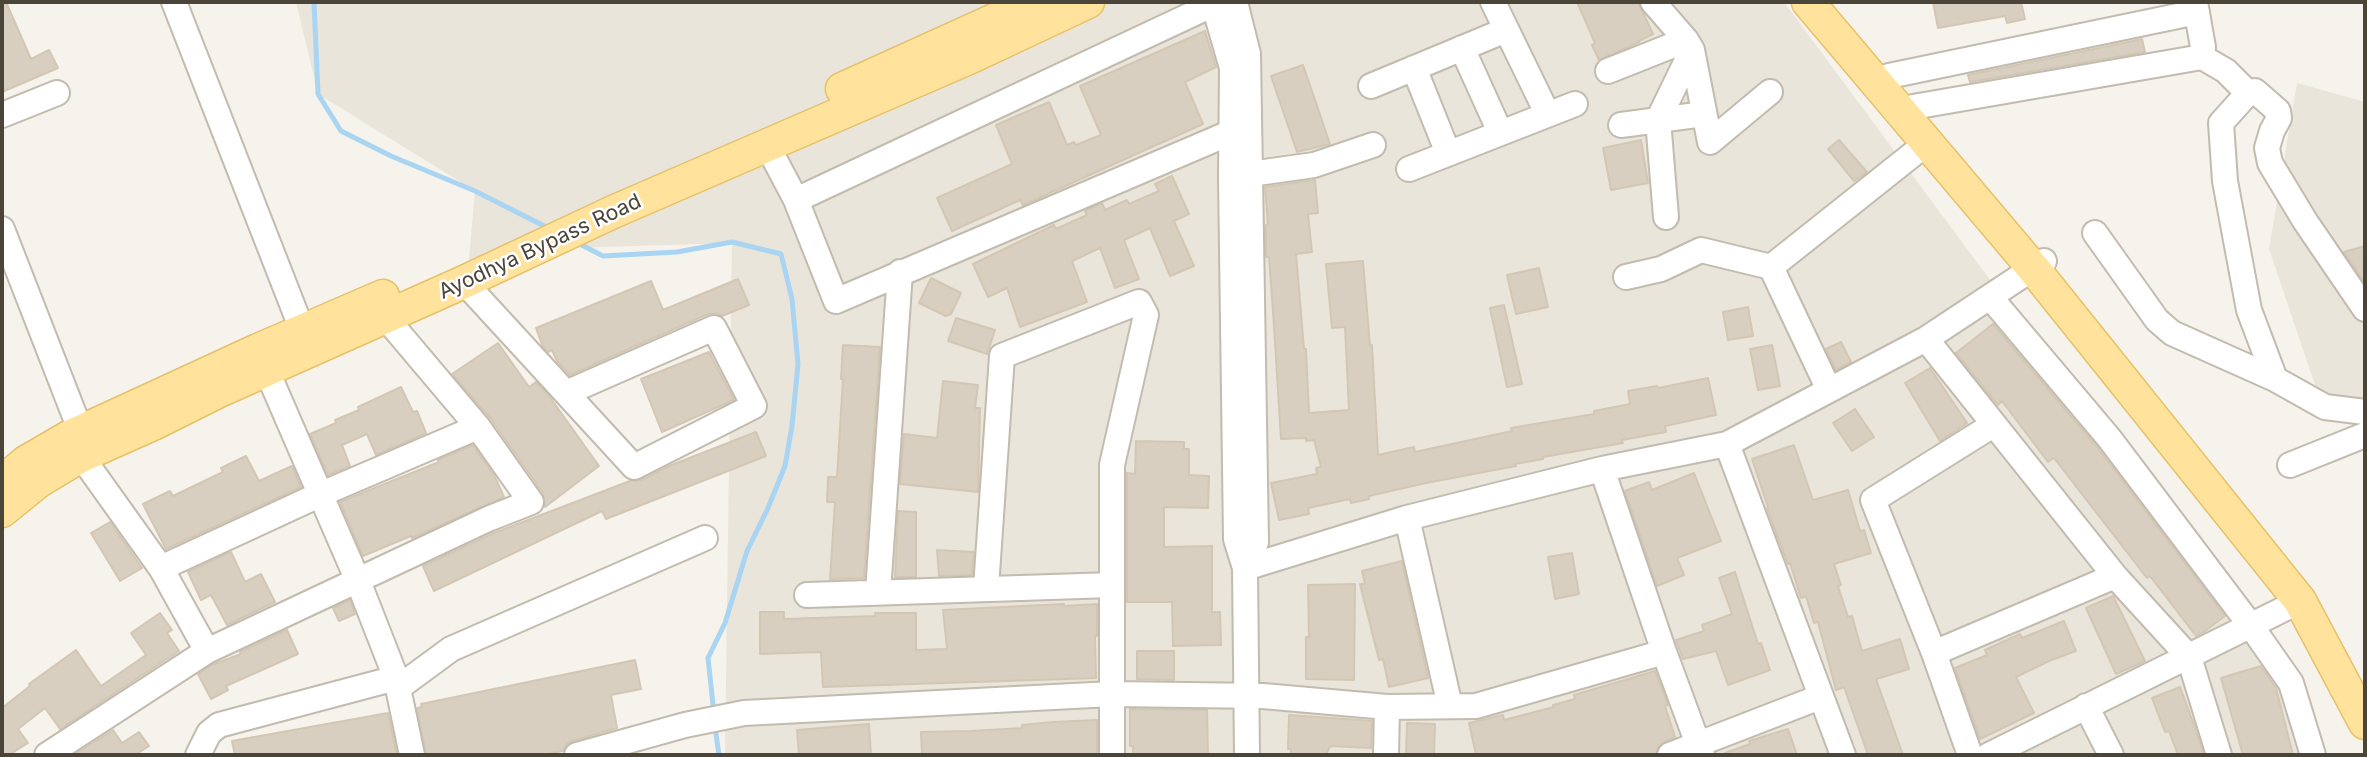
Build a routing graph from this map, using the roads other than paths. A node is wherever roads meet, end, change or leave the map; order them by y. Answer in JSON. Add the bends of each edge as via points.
{"nodes":[{"id":1,"x":174,"y":2,"type":"edge"},
{"id":2,"x":1034,"y":2,"type":"edge"},
{"id":3,"x":1088,"y":2,"type":"edge"},
{"id":4,"x":1222,"y":2,"type":"edge"},
{"id":5,"x":1493,"y":2,"type":"edge"},
{"id":6,"x":1653,"y":2,"type":"edge"},
{"id":7,"x":1808,"y":2,"type":"edge"},
{"id":8,"x":1826,"y":2,"type":"edge"},
{"id":9,"x":2196,"y":7,"type":"edge"},
{"id":10,"x":1506,"y":30,"type":"junction"},
{"id":11,"x":1689,"y":45,"type":"junction"},
{"id":12,"x":1462,"y":48,"type":"junction"},
{"id":13,"x":2202,"y":57,"type":"junction"},
{"id":14,"x":1415,"y":68,"type":"junction"},
{"id":15,"x":1608,"y":71,"type":"dead end"},
{"id":16,"x":1889,"y":76,"type":"junction"},
{"id":17,"x":1371,"y":86,"type":"dead end"},
{"id":18,"x":1770,"y":92,"type":"dead end"},
{"id":19,"x":57,"y":93,"type":"dead end"},
{"id":20,"x":2248,"y":93,"type":"junction"},
{"id":21,"x":1575,"y":104,"type":"dead end"},
{"id":22,"x":1913,"y":107,"type":"junction"},
{"id":23,"x":1547,"y":113,"type":"junction"},
{"id":24,"x":1704,"y":114,"type":"junction"},
{"id":25,"x":2,"y":115,"type":"edge"},
{"id":26,"x":1658,"y":120,"type":"junction"},
{"id":27,"x":1621,"y":125,"type":"dead end"},
{"id":28,"x":1240,"y":130,"type":"junction"},
{"id":29,"x":1500,"y":132,"type":"junction"},
{"id":30,"x":1927,"y":143,"type":"junction"},
{"id":31,"x":768,"y":145,"type":"junction"},
{"id":32,"x":1373,"y":145,"type":"dead end"},
{"id":33,"x":1448,"y":153,"type":"junction"},
{"id":34,"x":1409,"y":169,"type":"dead end"},
{"id":35,"x":1241,"y":175,"type":"junction"},
{"id":36,"x":796,"y":200,"type":"junction"},
{"id":37,"x":607,"y":205,"type":"junction"},
{"id":38,"x":1666,"y":217,"type":"dead end"},
{"id":39,"x":2,"y":229,"type":"edge"},
{"id":40,"x":2095,"y":233,"type":"dead end"},
{"id":41,"x":497,"y":256,"type":"junction"},
{"id":42,"x":2039,"y":265,"type":"junction"},
{"id":43,"x":1771,"y":267,"type":"junction"},
{"id":44,"x":900,"y":272,"type":"junction"},
{"id":45,"x":1626,"y":277,"type":"dead end"},
{"id":46,"x":464,"y":282,"type":"junction"},
{"id":47,"x":1990,"y":297,"type":"junction"},
{"id":48,"x":2365,"y":309,"type":"edge"},
{"id":49,"x":386,"y":318,"type":"junction"},
{"id":50,"x":1926,"y":340,"type":"junction"},
{"id":51,"x":307,"y":341,"type":"junction"},
{"id":52,"x":263,"y":361,"type":"junction"},
{"id":53,"x":2275,"y":379,"type":"junction"},
{"id":54,"x":1829,"y":390,"type":"junction"},
{"id":55,"x":566,"y":393,"type":"junction"},
{"id":56,"x":2365,"y":412,"type":"edge"},
{"id":57,"x":1993,"y":425,"type":"junction"},
{"id":58,"x":478,"y":427,"type":"junction"},
{"id":59,"x":2365,"y":435,"type":"edge"},
{"id":60,"x":81,"y":444,"type":"junction"},
{"id":61,"x":1727,"y":444,"type":"junction"},
{"id":62,"x":2290,"y":465,"type":"dead end"},
{"id":63,"x":1602,"y":469,"type":"junction"},
{"id":64,"x":2,"y":482,"type":"edge"},
{"id":65,"x":319,"y":495,"type":"junction"},
{"id":66,"x":2,"y":511,"type":"edge"},
{"id":67,"x":1407,"y":518,"type":"junction"},
{"id":68,"x":705,"y":538,"type":"dead end"},
{"id":69,"x":161,"y":568,"type":"junction"},
{"id":70,"x":1245,"y":568,"type":"junction"},
{"id":71,"x":2115,"y":576,"type":"junction"},
{"id":72,"x":358,"y":581,"type":"junction"},
{"id":73,"x":1112,"y":585,"type":"junction"},
{"id":74,"x":986,"y":588,"type":"junction"},
{"id":75,"x":878,"y":592,"type":"junction"},
{"id":76,"x":807,"y":595,"type":"dead end"},
{"id":77,"x":2300,"y":601,"type":"junction"},
{"id":78,"x":2251,"y":626,"type":"junction"},
{"id":79,"x":207,"y":651,"type":"junction"},
{"id":80,"x":1664,"y":652,"type":"junction"},
{"id":81,"x":1934,"y":653,"type":"junction"},
{"id":82,"x":2189,"y":657,"type":"junction"},
{"id":83,"x":2365,"y":678,"type":"edge"},
{"id":84,"x":397,"y":683,"type":"junction"},
{"id":85,"x":1112,"y":694,"type":"junction"},
{"id":86,"x":1246,"y":696,"type":"junction"},
{"id":87,"x":1821,"y":697,"type":"junction"},
{"id":88,"x":1450,"y":706,"type":"junction"},
{"id":89,"x":2086,"y":706,"type":"junction"},
{"id":90,"x":1387,"y":707,"type":"junction"},
{"id":91,"x":2365,"y":723,"type":"edge"},
{"id":92,"x":1700,"y":749,"type":"edge"},
{"id":93,"x":614,"y":751,"type":"edge"},
{"id":94,"x":47,"y":755,"type":"edge"},
{"id":95,"x":198,"y":755,"type":"edge"},
{"id":96,"x":412,"y":755,"type":"edge"},
{"id":97,"x":578,"y":755,"type":"edge"},
{"id":98,"x":1112,"y":755,"type":"edge"},
{"id":99,"x":1247,"y":755,"type":"edge"},
{"id":100,"x":1386,"y":755,"type":"edge"},
{"id":101,"x":1670,"y":755,"type":"edge"},
{"id":102,"x":1843,"y":755,"type":"edge"},
{"id":103,"x":1970,"y":755,"type":"edge"},
{"id":104,"x":1989,"y":755,"type":"edge"},
{"id":105,"x":2111,"y":755,"type":"edge"},
{"id":106,"x":2219,"y":755,"type":"edge"},
{"id":107,"x":2313,"y":755,"type":"edge"}],
"edges":[{"from":1,"to":51,"type":"street"},
{"from":2,"to":37,"type":"main road","name":"Ayodhya Bypass Road"},
{"from":3,"to":31,"type":"main road","name":"Ayodhya Bypass Road"},
{"from":4,"to":28,"type":"street"},
{"from":4,"to":36,"type":"street"},
{"from":5,"to":10,"type":"street"},
{"from":6,"to":11,"type":"street"},
{"from":7,"to":30,"type":"main road"},
{"from":8,"to":16,"type":"main road"},
{"from":9,"to":13,"type":"street"},
{"from":9,"to":16,"type":"street"},
{"from":10,"to":12,"type":"street"},
{"from":10,"to":23,"type":"street"},
{"from":11,"to":15,"type":"street"},
{"from":11,"to":24,"type":"street"},
{"from":11,"to":26,"type":"street"},
{"from":12,"to":14,"type":"street"},
{"from":12,"to":29,"type":"street"},
{"from":13,"to":20,"type":"street","via":[[2226,71]]},
{"from":13,"to":22,"type":"street"},
{"from":14,"to":17,"type":"street"},
{"from":14,"to":33,"type":"street"},
{"from":16,"to":22,"type":"main road"},
{"from":18,"to":24,"type":"street","via":[[1710,142]]},
{"from":19,"to":25,"type":"street"},
{"from":20,"to":48,"type":"street","via":[[2255,92],[2278,111],[2267,148],[2270,163]]},
{"from":20,"to":53,"type":"street","via":[[2221,122],[2225,181],[2249,310]]},
{"from":21,"to":23,"type":"street"},
{"from":22,"to":42,"type":"main road"},
{"from":23,"to":29,"type":"street"},
{"from":24,"to":26,"type":"street"},
{"from":26,"to":27,"type":"street"},
{"from":26,"to":38,"type":"street"},
{"from":28,"to":35,"type":"street"},
{"from":28,"to":44,"type":"street"},
{"from":29,"to":33,"type":"street"},
{"from":30,"to":42,"type":"main road"},
{"from":30,"to":43,"type":"street"},
{"from":31,"to":36,"type":"street"},
{"from":31,"to":37,"type":"main road","name":"Ayodhya Bypass Road"},
{"from":32,"to":35,"type":"street","via":[[1314,165]]},
{"from":33,"to":34,"type":"street"},
{"from":35,"to":70,"type":"street","via":[[1236,539]]},
{"from":36,"to":44,"type":"street","via":[[836,301]]},
{"from":37,"to":41,"type":"main road","name":"Ayodhya Bypass Road"},
{"from":39,"to":60,"type":"street"},
{"from":40,"to":53,"type":"street","via":[[2157,320],[2172,333]]},
{"from":41,"to":46,"type":"main road","name":"Ayodhya Bypass Road"},
{"from":41,"to":51,"type":"main road","name":"Ayodhya Bypass Road"},
{"from":42,"to":47,"type":"street"},
{"from":42,"to":77,"type":"main road"},
{"from":42,"to":83,"type":"main road","via":[[2317,588]]},
{"from":43,"to":45,"type":"street","via":[[1701,250],[1661,269]]},
{"from":43,"to":54,"type":"street"},
{"from":44,"to":75,"type":"street"},
{"from":46,"to":49,"type":"main road","name":"Ayodhya Bypass Road"},
{"from":46,"to":55,"type":"street"},
{"from":47,"to":50,"type":"street"},
{"from":47,"to":78,"type":"street","via":[[2109,438]]},
{"from":49,"to":51,"type":"main road","name":"Ayodhya Bypass Road"},
{"from":49,"to":58,"type":"street"},
{"from":50,"to":54,"type":"street"},
{"from":50,"to":57,"type":"street"},
{"from":51,"to":52,"type":"main road","name":"Ayodhya Bypass Road"},
{"from":52,"to":60,"type":"main road","name":"Ayodhya Bypass Road"},
{"from":52,"to":65,"type":"street"},
{"from":53,"to":56,"type":"street","via":[[2325,408]]},
{"from":54,"to":61,"type":"street"},
{"from":55,"to":55,"type":"street","via":[[634,467],[754,406],[714,328]]},
{"from":57,"to":71,"type":"street"},
{"from":57,"to":81,"type":"street","via":[[1873,500]]},
{"from":58,"to":65,"type":"street"},
{"from":58,"to":72,"type":"street","via":[[531,502]]},
{"from":59,"to":62,"type":"street"},
{"from":60,"to":64,"type":"main road","name":"Ayodhya Bypass Road","via":[[26,462]]},
{"from":60,"to":66,"type":"main road","name":"Ayodhya Bypass Road"},
{"from":60,"to":69,"type":"street"},
{"from":61,"to":63,"type":"street"},
{"from":61,"to":87,"type":"street"},
{"from":63,"to":67,"type":"street"},
{"from":63,"to":80,"type":"street"},
{"from":65,"to":69,"type":"street"},
{"from":65,"to":72,"type":"street"},
{"from":67,"to":70,"type":"street"},
{"from":67,"to":88,"type":"street"},
{"from":68,"to":84,"type":"street","via":[[451,649]]},
{"from":69,"to":79,"type":"street"},
{"from":70,"to":86,"type":"street"},
{"from":71,"to":81,"type":"street"},
{"from":71,"to":82,"type":"street"},
{"from":72,"to":79,"type":"street"},
{"from":72,"to":84,"type":"street"},
{"from":73,"to":74,"type":"street"},
{"from":73,"to":74,"type":"street","via":[[1112,465],[1146,315],[1139,302],[1002,356]]},
{"from":73,"to":85,"type":"street"},
{"from":74,"to":75,"type":"street"},
{"from":75,"to":76,"type":"street"},
{"from":77,"to":78,"type":"street"},
{"from":77,"to":91,"type":"main road"},
{"from":78,"to":82,"type":"street"},
{"from":78,"to":107,"type":"street","via":[[2291,683]]},
{"from":79,"to":94,"type":"street"},
{"from":80,"to":88,"type":"street","via":[[1476,706]]},
{"from":80,"to":92,"type":"street"},
{"from":81,"to":103,"type":"street"},
{"from":82,"to":89,"type":"street"},
{"from":82,"to":106,"type":"street"},
{"from":84,"to":95,"type":"street","via":[[219,725],[209,733]]},
{"from":84,"to":96,"type":"street"},
{"from":85,"to":86,"type":"street"},
{"from":85,"to":93,"type":"street","via":[[744,713],[685,725]]},
{"from":85,"to":98,"type":"street"},
{"from":86,"to":90,"type":"street"},
{"from":86,"to":99,"type":"street"},
{"from":87,"to":92,"type":"street"},
{"from":87,"to":102,"type":"street"},
{"from":88,"to":90,"type":"street"},
{"from":89,"to":104,"type":"street"},
{"from":89,"to":105,"type":"street"},
{"from":90,"to":100,"type":"street"},
{"from":92,"to":101,"type":"street"},
{"from":93,"to":97,"type":"street"}]}
